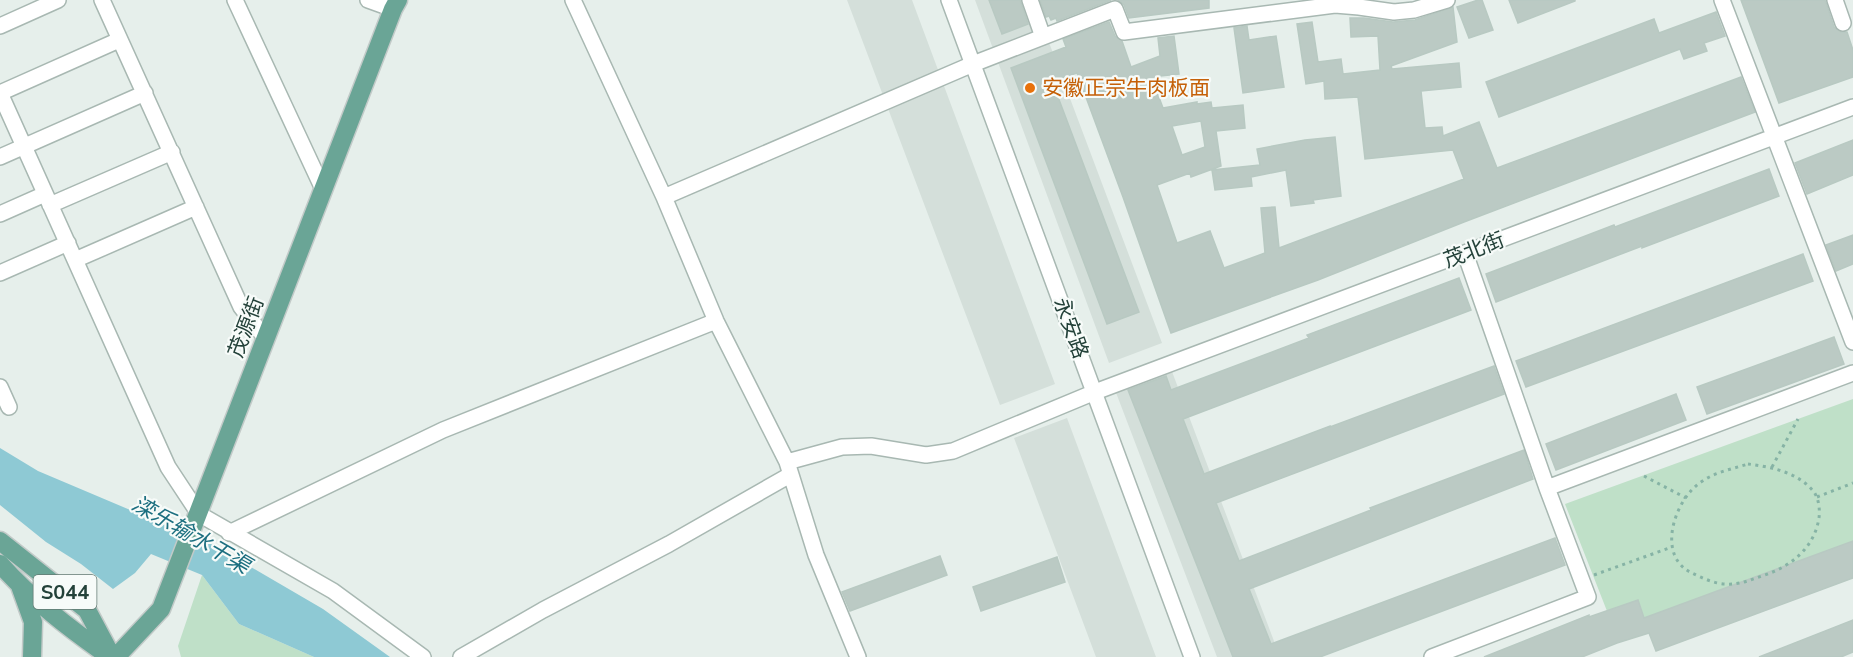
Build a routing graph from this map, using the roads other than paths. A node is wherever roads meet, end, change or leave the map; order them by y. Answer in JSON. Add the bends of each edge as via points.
{"nodes":[{"id":1,"x":58,"y":0,"type":"edge"},
{"id":2,"x":102,"y":0,"type":"edge"},
{"id":3,"x":235,"y":0,"type":"edge"},
{"id":4,"x":368,"y":0,"type":"edge"},
{"id":5,"x":573,"y":0,"type":"edge"},
{"id":6,"x":949,"y":0,"type":"edge"},
{"id":7,"x":1030,"y":0,"type":"edge"},
{"id":8,"x":1446,"y":0,"type":"edge"},
{"id":9,"x":1722,"y":0,"type":"edge"},
{"id":10,"x":1835,"y":0,"type":"edge"},
{"id":11,"x":395,"y":4,"type":"edge"},
{"id":12,"x":1114,"y":4,"type":"edge"},
{"id":13,"x":1391,"y":6,"type":"edge"},
{"id":14,"x":1843,"y":23,"type":"dead end"},
{"id":15,"x":0,"y":26,"type":"edge"},
{"id":16,"x":1043,"y":37,"type":"junction"},
{"id":17,"x":119,"y":40,"type":"junction"},
{"id":18,"x":973,"y":64,"type":"junction"},
{"id":19,"x":0,"y":93,"type":"edge"},
{"id":20,"x":145,"y":93,"type":"junction"},
{"id":21,"x":1853,"y":107,"type":"edge"},
{"id":22,"x":1774,"y":137,"type":"junction"},
{"id":23,"x":24,"y":146,"type":"junction"},
{"id":24,"x":172,"y":152,"type":"junction"},
{"id":25,"x":0,"y":156,"type":"edge"},
{"id":26,"x":323,"y":189,"type":"junction"},
{"id":27,"x":664,"y":197,"type":"junction"},
{"id":28,"x":48,"y":200,"type":"junction"},
{"id":29,"x":196,"y":207,"type":"junction"},
{"id":30,"x":0,"y":214,"type":"edge"},
{"id":31,"x":68,"y":243,"type":"junction"},
{"id":32,"x":1465,"y":253,"type":"junction"},
{"id":33,"x":75,"y":260,"type":"junction"},
{"id":34,"x":0,"y":273,"type":"edge"},
{"id":35,"x":716,"y":321,"type":"junction"},
{"id":36,"x":266,"y":339,"type":"junction"},
{"id":37,"x":1853,"y":342,"type":"edge"},
{"id":38,"x":1853,"y":373,"type":"edge"},
{"id":39,"x":0,"y":387,"type":"edge"},
{"id":40,"x":1095,"y":392,"type":"junction"},
{"id":41,"x":9,"y":406,"type":"dead end"},
{"id":42,"x":788,"y":469,"type":"junction"},
{"id":43,"x":1547,"y":488,"type":"junction"},
{"id":44,"x":199,"y":515,"type":"junction"},
{"id":45,"x":229,"y":533,"type":"junction"},
{"id":46,"x":0,"y":541,"type":"edge"},
{"id":47,"x":0,"y":564,"type":"edge"},
{"id":48,"x":19,"y":585,"type":"junction"},
{"id":49,"x":32,"y":657,"type":"edge"},
{"id":50,"x":113,"y":657,"type":"edge"},
{"id":51,"x":423,"y":657,"type":"edge"},
{"id":52,"x":461,"y":657,"type":"edge"},
{"id":53,"x":857,"y":657,"type":"edge"},
{"id":54,"x":1192,"y":657,"type":"edge"},
{"id":55,"x":1432,"y":657,"type":"edge"}],
"edges":[{"from":1,"to":15,"type":"street"},
{"from":2,"to":17,"type":"street"},
{"from":3,"to":26,"type":"street"},
{"from":4,"to":11,"type":"street"},
{"from":5,"to":27,"type":"street"},
{"from":6,"to":18,"type":"street","name":"永安路"},
{"from":7,"to":16,"type":"street"},
{"from":8,"to":13,"type":"street","via":[[1414,10]]},
{"from":9,"to":22,"type":"street"},
{"from":10,"to":14,"type":"street"},
{"from":11,"to":26,"type":"main road","name":"茂源街"},
{"from":12,"to":13,"type":"street","via":[[1124,33],[1335,5]]},
{"from":12,"to":16,"type":"street"},
{"from":16,"to":18,"type":"street"},
{"from":17,"to":19,"type":"street"},
{"from":17,"to":20,"type":"street"},
{"from":18,"to":27,"type":"street"},
{"from":18,"to":40,"type":"street","name":"永安路"},
{"from":19,"to":23,"type":"street"},
{"from":20,"to":23,"type":"street"},
{"from":20,"to":24,"type":"street"},
{"from":21,"to":22,"type":"street","name":"茂北街"},
{"from":22,"to":32,"type":"street","name":"茂北街"},
{"from":22,"to":37,"type":"street"},
{"from":23,"to":25,"type":"street"},
{"from":23,"to":28,"type":"street"},
{"from":24,"to":28,"type":"street"},
{"from":24,"to":29,"type":"street"},
{"from":26,"to":36,"type":"main road","name":"茂源街"},
{"from":27,"to":35,"type":"street"},
{"from":28,"to":30,"type":"street"},
{"from":28,"to":31,"type":"street"},
{"from":29,"to":33,"type":"street"},
{"from":29,"to":36,"type":"street","via":[[241,307]]},
{"from":31,"to":33,"type":"street"},
{"from":31,"to":34,"type":"street"},
{"from":32,"to":40,"type":"street","name":"茂北街"},
{"from":32,"to":43,"type":"street"},
{"from":33,"to":44,"type":"street","via":[[168,467]]},
{"from":35,"to":42,"type":"street"},
{"from":35,"to":45,"type":"street","via":[[443,430]]},
{"from":36,"to":44,"type":"main road","name":"茂源街"},
{"from":38,"to":43,"type":"street"},
{"from":39,"to":41,"type":"street"},
{"from":40,"to":42,"type":"street","name":"茂北街","via":[[953,451],[926,455],[871,446],[842,447]]},
{"from":40,"to":54,"type":"street","name":"永安路"},
{"from":42,"to":52,"type":"street","name":"茂北街","via":[[669,544]]},
{"from":42,"to":53,"type":"street","via":[[816,555]]},
{"from":43,"to":55,"type":"street","via":[[1588,597]]},
{"from":44,"to":45,"type":"street"},
{"from":44,"to":50,"type":"main road","name":"茂源街","via":[[161,609]]},
{"from":45,"to":51,"type":"street","via":[[333,591]]},
{"from":46,"to":50,"type":"main road","number":"S044","via":[[87,610]]},
{"from":47,"to":48,"type":"main road","number":"S044"},
{"from":48,"to":49,"type":"main road","via":[[33,622]]},
{"from":48,"to":50,"type":"main road","number":"S044","via":[[68,627]]}]}
